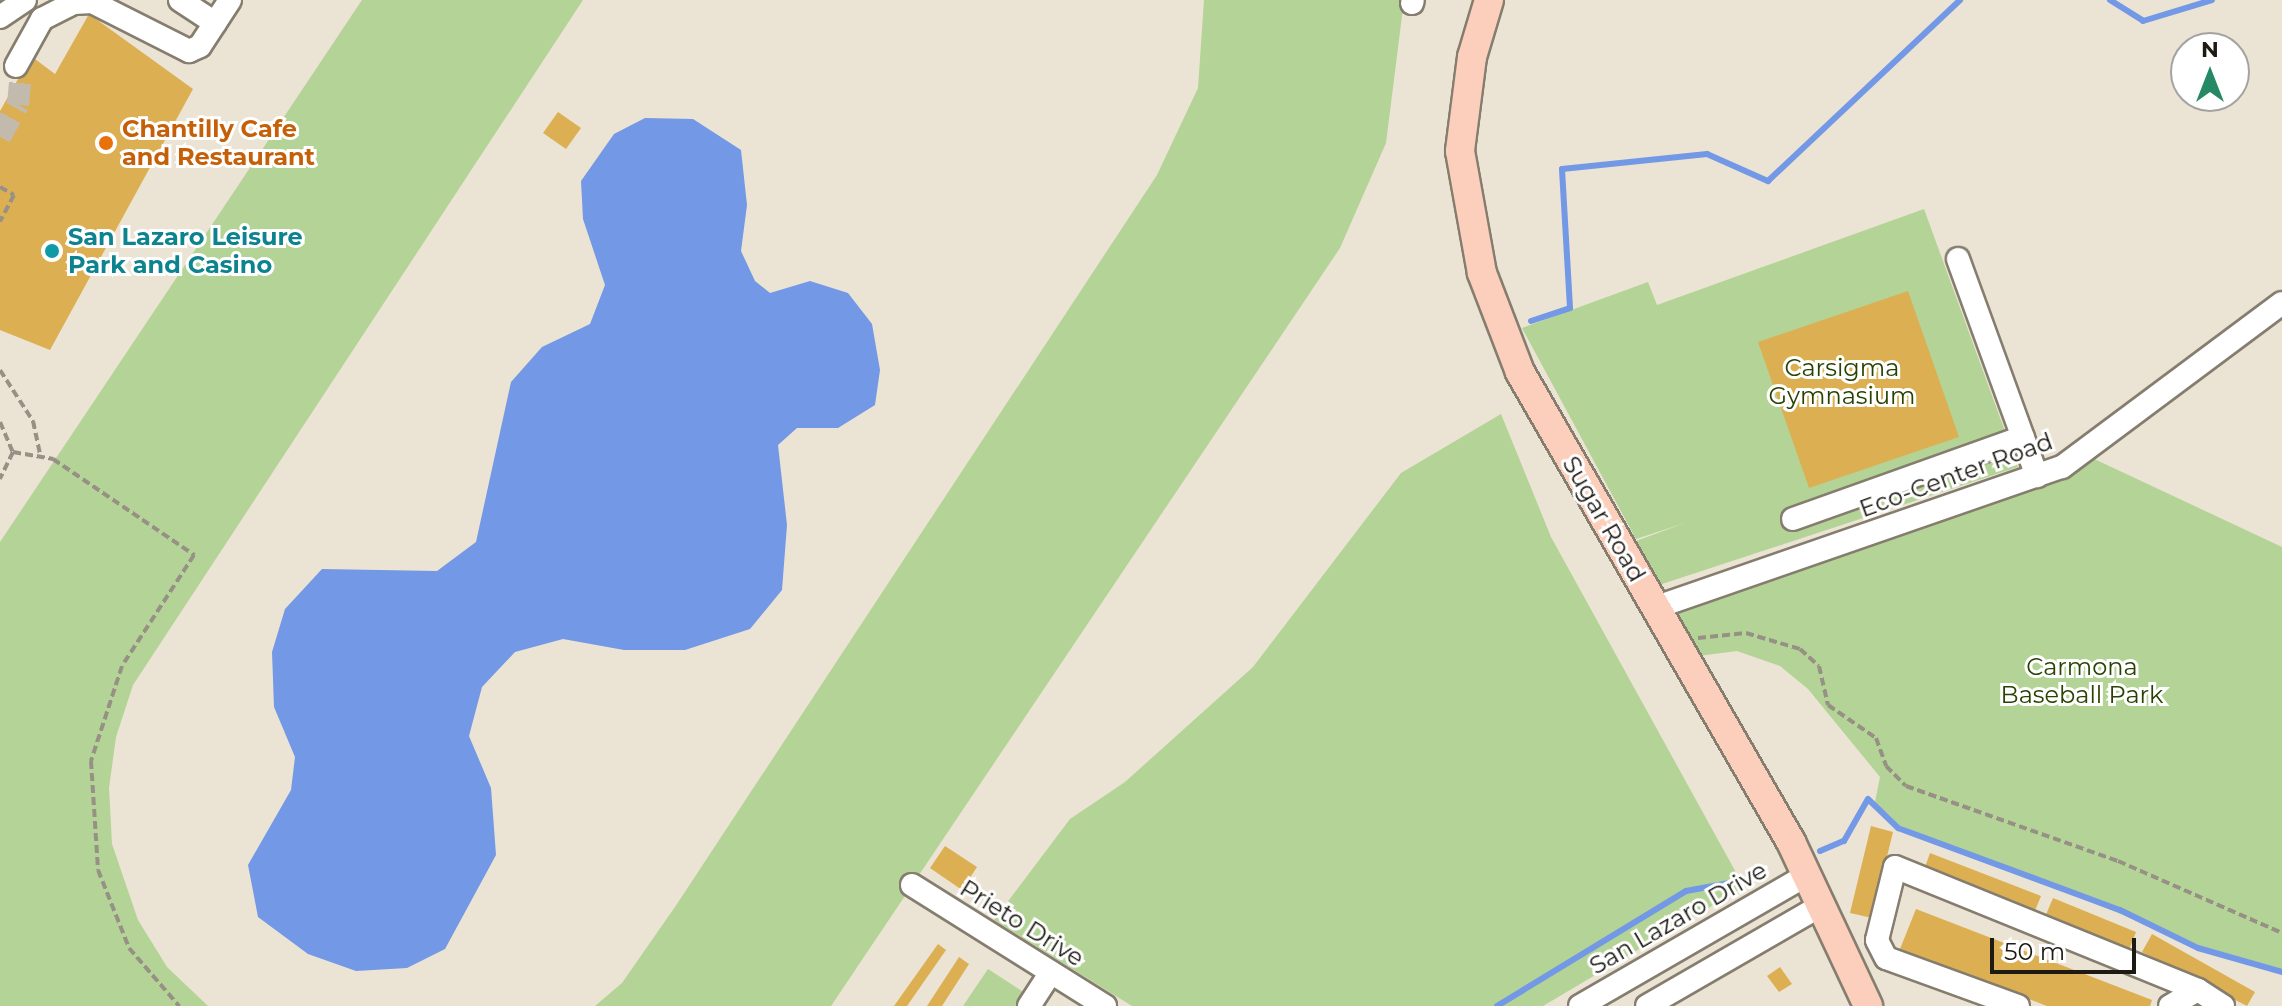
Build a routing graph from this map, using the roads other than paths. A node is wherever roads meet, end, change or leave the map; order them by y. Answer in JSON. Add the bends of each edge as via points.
{"nodes":[{"id":1,"x":25,"y":0,"type":"edge"},
{"id":2,"x":180,"y":0,"type":"edge"},
{"id":3,"x":230,"y":0,"type":"edge"},
{"id":4,"x":1489,"y":0,"type":"edge"},
{"id":5,"x":0,"y":17,"type":"edge"},
{"id":6,"x":215,"y":23,"type":"junction"},
{"id":7,"x":13,"y":65,"type":"tunnel mouth"},
{"id":8,"x":1958,"y":259,"type":"dead end"},
{"id":9,"x":2282,"y":303,"type":"edge"},
{"id":10,"x":2023,"y":437,"type":"junction"},
{"id":11,"x":2037,"y":476,"type":"junction"},
{"id":12,"x":1793,"y":519,"type":"dead end"},
{"id":13,"x":1654,"y":608,"type":"junction"},
{"id":14,"x":1803,"y":877,"type":"junction"},
{"id":15,"x":912,"y":885,"type":"dead end"},
{"id":16,"x":1817,"y":908,"type":"junction"},
{"id":17,"x":1051,"y":972,"type":"junction"},
{"id":18,"x":2198,"y":990,"type":"junction"},
{"id":19,"x":1029,"y":1006,"type":"edge"},
{"id":20,"x":1105,"y":1006,"type":"edge"},
{"id":21,"x":1580,"y":1006,"type":"edge"},
{"id":22,"x":1647,"y":1006,"type":"edge"},
{"id":23,"x":1868,"y":1006,"type":"edge"},
{"id":24,"x":2018,"y":1006,"type":"edge"},
{"id":25,"x":2170,"y":1006,"type":"edge"},
{"id":26,"x":2223,"y":1006,"type":"edge"}],
"edges":[{"from":1,"to":5,"type":"street"},
{"from":2,"to":6,"type":"street"},
{"from":3,"to":6,"type":"street"},
{"from":4,"to":13,"type":"main road","name":"Sugar Road","via":[[1472,57],[1460,151],[1482,273],[1520,372]]},
{"from":6,"to":7,"type":"street","via":[[189,51],[92,2],[74,3],[42,19]]},
{"from":8,"to":10,"type":"street"},
{"from":9,"to":11,"type":"street","name":"Eco-Center Road","via":[[2062,467]]},
{"from":10,"to":11,"type":"street"},
{"from":10,"to":12,"type":"street"},
{"from":11,"to":13,"type":"street","name":"Eco-Center Road"},
{"from":13,"to":14,"type":"main road","name":"Sugar Road","via":[[1791,842]]},
{"from":14,"to":16,"type":"main road","name":"Sugar Road"},
{"from":14,"to":21,"type":"street","name":"San Lazaro Drive"},
{"from":15,"to":17,"type":"street","name":"Prieto Drive"},
{"from":16,"to":22,"type":"street"},
{"from":16,"to":23,"type":"main road","name":"Sugar Road"},
{"from":17,"to":19,"type":"street"},
{"from":17,"to":20,"type":"street","name":"Prieto Drive"},
{"from":18,"to":24,"type":"street","via":[[1895,867],[1877,940],[1886,958]]},
{"from":18,"to":25,"type":"street"},
{"from":18,"to":26,"type":"street"}]}
